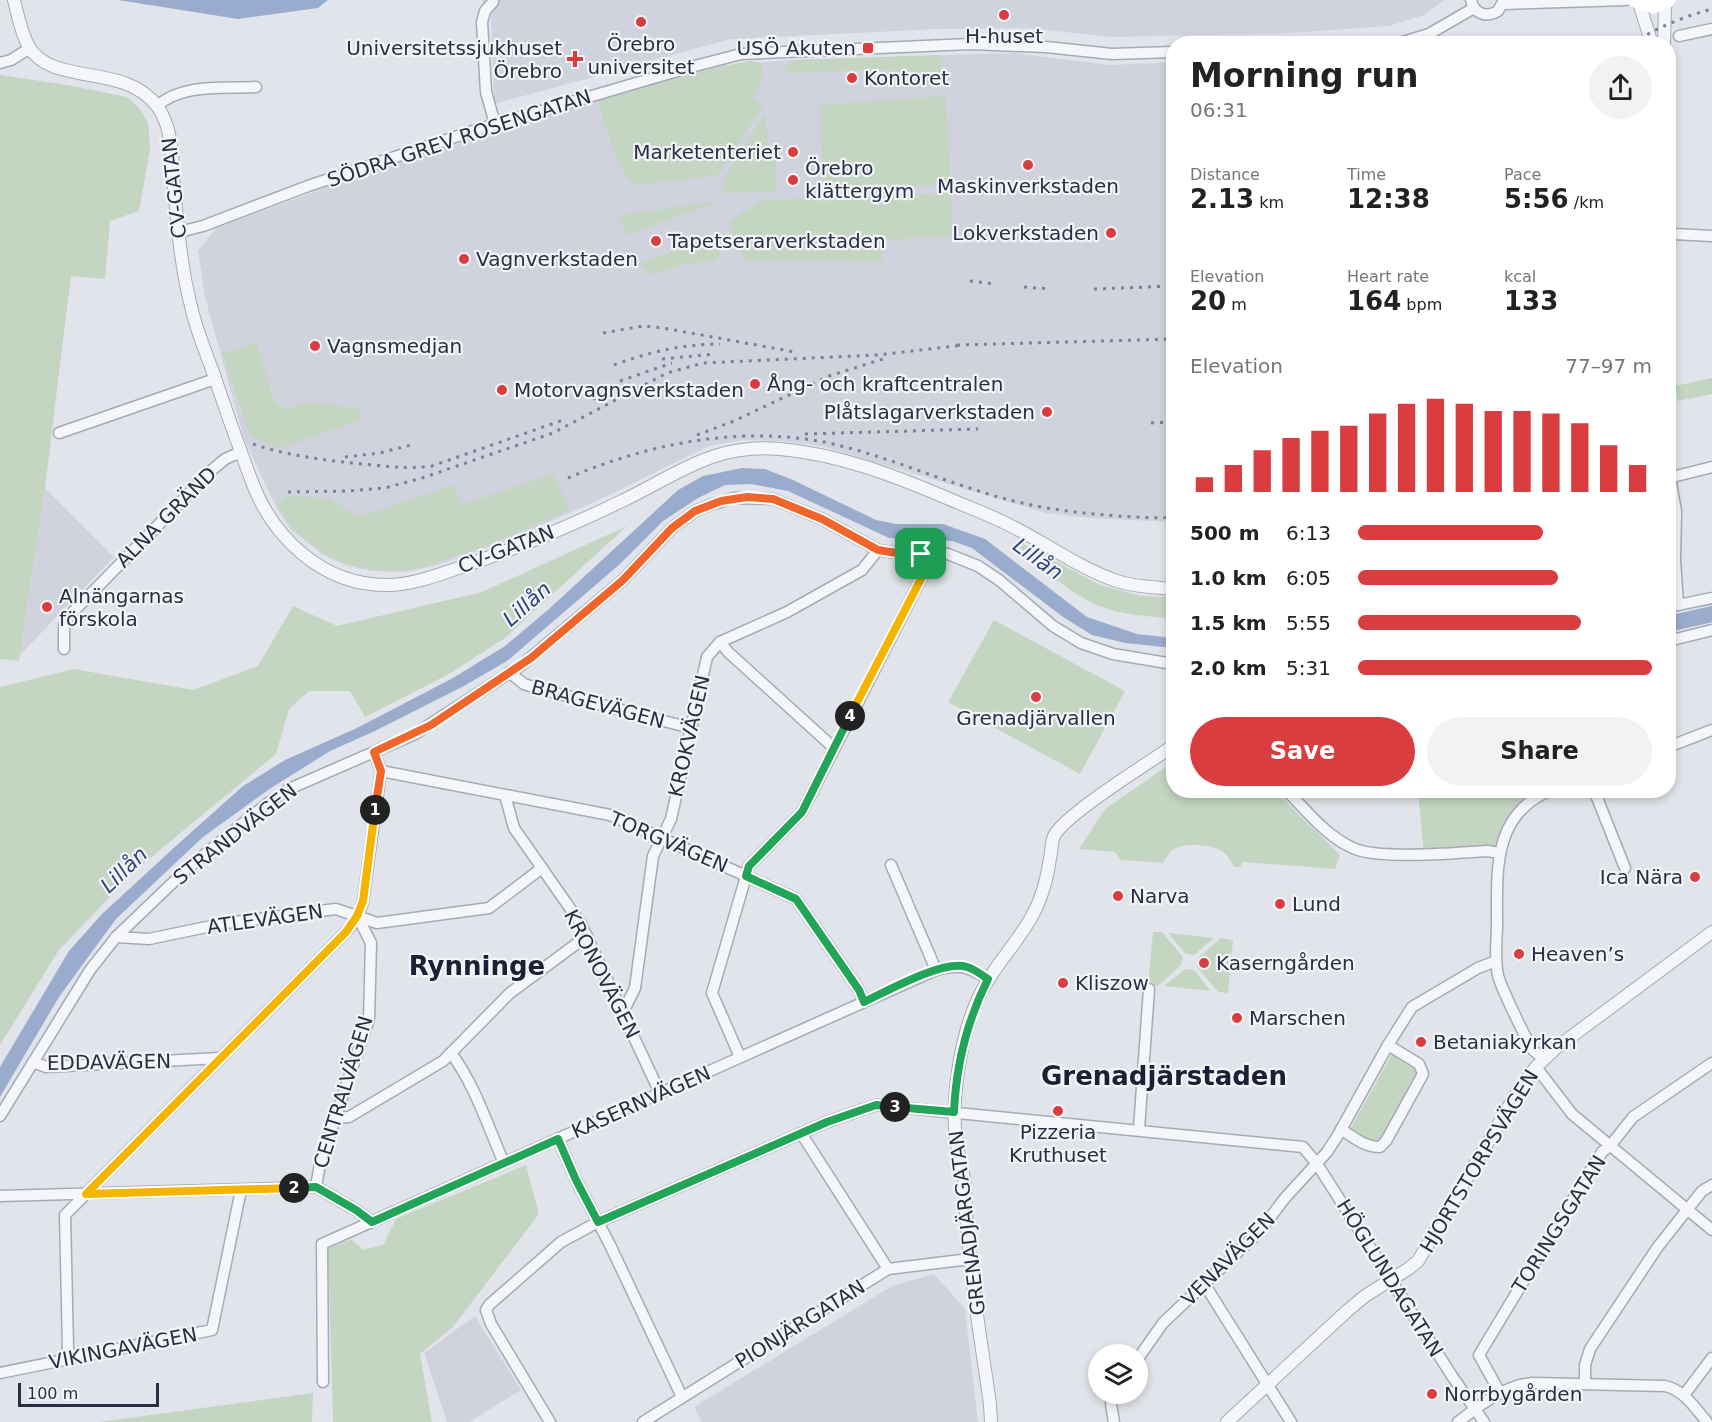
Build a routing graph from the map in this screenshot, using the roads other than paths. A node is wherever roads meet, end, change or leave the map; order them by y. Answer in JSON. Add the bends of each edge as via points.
{"nodes":[{"id":1,"x":1668,"y":0,"type":"edge"},
{"id":2,"x":1633,"y":1,"type":"edge"},
{"id":3,"x":493,"y":2,"type":"dead end"},
{"id":4,"x":1503,"y":2,"type":"edge"},
{"id":5,"x":1472,"y":4,"type":"edge"},
{"id":6,"x":15,"y":5,"type":"edge"},
{"id":7,"x":1712,"y":29,"type":"edge"},
{"id":8,"x":1422,"y":36,"type":"edge"},
{"id":9,"x":1648,"y":36,"type":"edge"},
{"id":10,"x":1664,"y":36,"type":"edge"},
{"id":11,"x":1679,"y":36,"type":"dead end"},
{"id":12,"x":30,"y":48,"type":"junction"},
{"id":13,"x":1166,"y":52,"type":"edge"},
{"id":14,"x":0,"y":63,"type":"edge"},
{"id":15,"x":256,"y":87,"type":"dead end"},
{"id":16,"x":157,"y":106,"type":"junction"},
{"id":17,"x":495,"y":124,"type":"junction"},
{"id":18,"x":179,"y":232,"type":"junction"},
{"id":19,"x":1676,"y":234,"type":"edge"},
{"id":20,"x":1712,"y":236,"type":"edge"},
{"id":21,"x":215,"y":379,"type":"junction"},
{"id":22,"x":59,"y":433,"type":"dead end"},
{"id":23,"x":241,"y":453,"type":"junction"},
{"id":24,"x":1712,"y":467,"type":"edge"},
{"id":25,"x":1676,"y":476,"type":"edge"},
{"id":26,"x":878,"y":550,"type":"junction"},
{"id":27,"x":921,"y":554,"type":"junction"},
{"id":28,"x":1166,"y":585,"type":"edge"},
{"id":29,"x":1154,"y":587,"type":"junction"},
{"id":30,"x":1166,"y":589,"type":"edge"},
{"id":31,"x":1712,"y":598,"type":"edge"},
{"id":32,"x":1676,"y":605,"type":"edge"},
{"id":33,"x":1712,"y":630,"type":"edge"},
{"id":34,"x":1676,"y":639,"type":"edge"},
{"id":35,"x":720,"y":642,"type":"junction"},
{"id":36,"x":64,"y":649,"type":"dead end"},
{"id":37,"x":1166,"y":663,"type":"edge"},
{"id":38,"x":509,"y":672,"type":"junction"},
{"id":39,"x":691,"y":728,"type":"junction"},
{"id":40,"x":1712,"y":730,"type":"edge"},
{"id":41,"x":1676,"y":744,"type":"edge"},
{"id":42,"x":834,"y":748,"type":"junction"},
{"id":43,"x":1166,"y":751,"type":"edge"},
{"id":44,"x":374,"y":752,"type":"junction"},
{"id":45,"x":381,"y":771,"type":"junction"},
{"id":46,"x":505,"y":795,"type":"junction"},
{"id":47,"x":1294,"y":798,"type":"edge"},
{"id":48,"x":1536,"y":798,"type":"edge"},
{"id":49,"x":1597,"y":798,"type":"edge"},
{"id":50,"x":661,"y":838,"type":"junction"},
{"id":51,"x":1499,"y":853,"type":"junction"},
{"id":52,"x":891,"y":865,"type":"dead end"},
{"id":53,"x":542,"y":868,"type":"junction"},
{"id":54,"x":1625,"y":868,"type":"dead end"},
{"id":55,"x":746,"y":876,"type":"junction"},
{"id":56,"x":357,"y":916,"type":"junction"},
{"id":57,"x":1712,"y":932,"type":"edge"},
{"id":58,"x":587,"y":936,"type":"junction"},
{"id":59,"x":116,"y":937,"type":"junction"},
{"id":60,"x":1496,"y":961,"type":"junction"},
{"id":61,"x":936,"y":970,"type":"junction"},
{"id":62,"x":988,"y":979,"type":"junction"},
{"id":63,"x":1149,"y":989,"type":"dead end"},
{"id":64,"x":864,"y":1002,"type":"junction"},
{"id":65,"x":623,"y":1012,"type":"junction"},
{"id":66,"x":1388,"y":1046,"type":"junction"},
{"id":67,"x":451,"y":1053,"type":"junction"},
{"id":68,"x":740,"y":1057,"type":"junction"},
{"id":69,"x":220,"y":1058,"type":"junction"},
{"id":70,"x":33,"y":1062,"type":"junction"},
{"id":71,"x":1540,"y":1063,"type":"junction"},
{"id":72,"x":1712,"y":1063,"type":"edge"},
{"id":73,"x":660,"y":1093,"type":"junction"},
{"id":74,"x":954,"y":1112,"type":"junction"},
{"id":75,"x":0,"y":1116,"type":"edge"},
{"id":76,"x":336,"y":1118,"type":"junction"},
{"id":77,"x":1341,"y":1129,"type":"junction"},
{"id":78,"x":1139,"y":1130,"type":"junction"},
{"id":79,"x":801,"y":1133,"type":"junction"},
{"id":80,"x":558,"y":1139,"type":"junction"},
{"id":81,"x":1610,"y":1146,"type":"junction"},
{"id":82,"x":504,"y":1163,"type":"junction"},
{"id":83,"x":1317,"y":1164,"type":"junction"},
{"id":84,"x":1712,"y":1185,"type":"edge"},
{"id":85,"x":316,"y":1187,"type":"junction"},
{"id":86,"x":241,"y":1190,"type":"junction"},
{"id":87,"x":86,"y":1194,"type":"junction"},
{"id":88,"x":0,"y":1196,"type":"edge"},
{"id":89,"x":1686,"y":1209,"type":"junction"},
{"id":90,"x":372,"y":1222,"type":"junction"},
{"id":91,"x":598,"y":1222,"type":"junction"},
{"id":92,"x":1712,"y":1230,"type":"edge"},
{"id":93,"x":970,"y":1259,"type":"junction"},
{"id":94,"x":888,"y":1269,"type":"junction"},
{"id":95,"x":1390,"y":1280,"type":"junction"},
{"id":96,"x":1205,"y":1284,"type":"junction"},
{"id":97,"x":1147,"y":1344,"type":"edge"},
{"id":98,"x":70,"y":1358,"type":"junction"},
{"id":99,"x":1712,"y":1358,"type":"edge"},
{"id":100,"x":0,"y":1372,"type":"edge"},
{"id":101,"x":323,"y":1382,"type":"dead end"},
{"id":102,"x":1585,"y":1383,"type":"junction"},
{"id":103,"x":1267,"y":1384,"type":"junction"},
{"id":104,"x":1500,"y":1393,"type":"junction"},
{"id":105,"x":1684,"y":1395,"type":"junction"},
{"id":106,"x":682,"y":1397,"type":"junction"},
{"id":107,"x":1111,"y":1404,"type":"edge"},
{"id":108,"x":1477,"y":1410,"type":"junction"},
{"id":109,"x":550,"y":1422,"type":"edge"},
{"id":110,"x":643,"y":1422,"type":"edge"},
{"id":111,"x":991,"y":1422,"type":"edge"},
{"id":112,"x":1114,"y":1422,"type":"edge"},
{"id":113,"x":1227,"y":1422,"type":"edge"},
{"id":114,"x":1291,"y":1422,"type":"edge"},
{"id":115,"x":1458,"y":1422,"type":"edge"},
{"id":116,"x":1484,"y":1422,"type":"edge"},
{"id":117,"x":1707,"y":1422,"type":"edge"}],
"edges":[{"from":1,"to":2,"type":"main road","via":[[1653,6]]},
{"from":1,"to":10,"type":"street"},
{"from":2,"to":4,"type":"street"},
{"from":2,"to":9,"type":"street"},
{"from":3,"to":17,"type":"street","via":[[482,22],[486,92]]},
{"from":4,"to":5,"type":"street","via":[[1498,11],[1489,15]]},
{"from":5,"to":8,"type":"street"},
{"from":6,"to":12,"type":"street"},
{"from":7,"to":11,"type":"street"},
{"from":12,"to":14,"type":"street"},
{"from":12,"to":16,"type":"street","via":[[49,65],[136,87]]},
{"from":13,"to":17,"type":"street","name":"SÖDRA GREV ROSENGATAN","via":[[1112,54],[971,44],[741,54]]},
{"from":15,"to":16,"type":"street","via":[[184,91]]},
{"from":16,"to":18,"type":"street","name":"CV-GATAN","via":[[168,128]]},
{"from":17,"to":18,"type":"street","name":"SÖDRA GREV ROSENGATAN"},
{"from":18,"to":21,"type":"street","name":"CV-GATAN","via":[[190,305]]},
{"from":19,"to":20,"type":"street"},
{"from":21,"to":22,"type":"street"},
{"from":21,"to":23,"type":"street","name":"CV-GATAN"},
{"from":23,"to":29,"type":"street","name":"CV-GATAN","via":[[261,504],[286,540],[318,566],[361,583],[404,584],[456,568],[572,524],[706,458],[755,447],[819,454],[889,474],[1004,522],[1081,566],[1120,582]]},
{"from":23,"to":36,"type":"street","name":"ALNA GRÄND","via":[[212,470],[69,616],[64,626]]},
{"from":24,"to":25,"type":"street"},
{"from":26,"to":27,"type":"street","name":"STRANDVÄGEN"},
{"from":26,"to":35,"type":"street","via":[[862,570],[788,612]]},
{"from":26,"to":38,"type":"street","name":"STRANDVÄGEN","via":[[786,503],[747,497],[721,501],[695,511],[672,528],[623,580]]},
{"from":27,"to":37,"type":"street","name":"STRANDVÄGEN","via":[[948,554],[978,566],[1081,644]]},
{"from":27,"to":42,"type":"street","via":[[922,577]]},
{"from":28,"to":29,"type":"street","name":"CV-GATAN"},
{"from":29,"to":30,"type":"street","name":"CV-GATAN"},
{"from":31,"to":32,"type":"street"},
{"from":33,"to":34,"type":"street"},
{"from":35,"to":39,"type":"street","name":"KROKVÄGEN","via":[[707,657]]},
{"from":35,"to":42,"type":"street"},
{"from":38,"to":39,"type":"street","name":"BRAGEVÄGEN","via":[[536,688]]},
{"from":38,"to":44,"type":"street","name":"STRANDVÄGEN","via":[[431,725]]},
{"from":39,"to":50,"type":"street","name":"KROKVÄGEN","via":[[671,819]]},
{"from":40,"to":41,"type":"street"},
{"from":42,"to":55,"type":"street","via":[[802,812],[749,866]]},
{"from":43,"to":62,"type":"street","name":"GRENADJÄRGATAN","via":[[1072,817],[1055,835],[1041,899]]},
{"from":44,"to":45,"type":"street"},
{"from":44,"to":59,"type":"street","name":"STRANDVÄGEN","via":[[304,781],[268,804],[188,868]]},
{"from":45,"to":46,"type":"street","name":"TORGVÄGEN"},
{"from":45,"to":56,"type":"street","via":[[363,901]]},
{"from":46,"to":50,"type":"street","name":"TORGVÄGEN","via":[[610,815]]},
{"from":46,"to":53,"type":"street","name":"KRONOVÄGEN","via":[[514,828]]},
{"from":47,"to":51,"type":"street","via":[[1331,834],[1355,850],[1386,854]]},
{"from":48,"to":51,"type":"street","via":[[1515,816]]},
{"from":49,"to":54,"type":"street"},
{"from":50,"to":55,"type":"street","name":"TORGVÄGEN"},
{"from":50,"to":65,"type":"street","name":"KROKVÄGEN","via":[[652,856],[635,988]]},
{"from":51,"to":60,"type":"street"},
{"from":52,"to":61,"type":"street"},
{"from":53,"to":56,"type":"street","name":"ATLEVÄGEN","via":[[489,908],[376,923]]},
{"from":53,"to":58,"type":"street","name":"KRONOVÄGEN"},
{"from":55,"to":64,"type":"street","name":"TORGVÄGEN","via":[[796,899]]},
{"from":55,"to":68,"type":"street","via":[[712,993]]},
{"from":56,"to":59,"type":"street","name":"ATLEVÄGEN","via":[[336,909],[226,923],[149,939]]},
{"from":56,"to":69,"type":"street","via":[[346,932]]},
{"from":56,"to":76,"type":"street","name":"CENTRALVÄGEN","via":[[371,943],[369,1018]]},
{"from":57,"to":71,"type":"street","name":"HJORTSTORPSVÄGEN"},
{"from":58,"to":65,"type":"street","name":"KRONOVÄGEN"},
{"from":58,"to":67,"type":"street","via":[[510,993]]},
{"from":59,"to":70,"type":"street","name":"STRANDVÄGEN","via":[[90,970]]},
{"from":60,"to":66,"type":"street","name":"VENAVÄGEN","via":[[1412,1007]]},
{"from":60,"to":71,"type":"street","via":[[1498,977]]},
{"from":61,"to":62,"type":"street","name":"KASERNVÄGEN","via":[[953,965],[968,967]]},
{"from":61,"to":64,"type":"street","name":"KASERNVÄGEN"},
{"from":62,"to":74,"type":"street","name":"GRENADJÄRGATAN","via":[[968,1028]]},
{"from":63,"to":78,"type":"street"},
{"from":64,"to":68,"type":"street","name":"KASERNVÄGEN"},
{"from":65,"to":73,"type":"street","name":"KRONOVÄGEN"},
{"from":66,"to":77,"type":"street","name":"VENAVÄGEN"},
{"from":66,"to":77,"type":"street","via":[[1419,1064],[1423,1074],[1418,1085],[1380,1147],[1362,1143]]},
{"from":67,"to":76,"type":"street","via":[[349,1117]]},
{"from":67,"to":82,"type":"street"},
{"from":68,"to":73,"type":"street","name":"KASERNVÄGEN"},
{"from":69,"to":70,"type":"street","name":"EDDAVÄGEN","via":[[46,1067]]},
{"from":69,"to":87,"type":"street"},
{"from":70,"to":75,"type":"street","name":"STRANDVÄGEN"},
{"from":71,"to":81,"type":"street","via":[[1572,1114]]},
{"from":71,"to":95,"type":"street","name":"HJORTSTORPSVÄGEN","via":[[1518,1091],[1418,1261]]},
{"from":72,"to":81,"type":"street","name":"TORINGSGATAN","via":[[1633,1117]]},
{"from":73,"to":80,"type":"street","name":"KASERNVÄGEN"},
{"from":74,"to":78,"type":"street","name":"HÖGLUNDAGATAN"},
{"from":74,"to":79,"type":"street","name":"HÖGLUNDAGATAN","via":[[876,1105]]},
{"from":74,"to":93,"type":"street","name":"GRENADJÄRGATAN"},
{"from":76,"to":85,"type":"street","name":"CENTRALVÄGEN"},
{"from":77,"to":83,"type":"street","name":"VENAVÄGEN"},
{"from":78,"to":83,"type":"street","name":"HÖGLUNDAGATAN","via":[[1304,1147]]},
{"from":79,"to":91,"type":"street","name":"HÖGLUNDAGATAN"},
{"from":79,"to":94,"type":"street"},
{"from":80,"to":82,"type":"street","name":"KASERNVÄGEN"},
{"from":80,"to":91,"type":"street"},
{"from":81,"to":89,"type":"street"},
{"from":81,"to":104,"type":"street","name":"TORINGSGATAN","via":[[1590,1171],[1479,1355]]},
{"from":82,"to":90,"type":"street","name":"KASERNVÄGEN"},
{"from":83,"to":95,"type":"street","name":"HÖGLUNDAGATAN"},
{"from":83,"to":96,"type":"street","name":"VENAVÄGEN","via":[[1260,1231]]},
{"from":84,"to":89,"type":"street"},
{"from":85,"to":86,"type":"street"},
{"from":85,"to":90,"type":"street"},
{"from":86,"to":87,"type":"street"},
{"from":86,"to":98,"type":"street","name":"VIKINGAVÄGEN","via":[[212,1330]]},
{"from":87,"to":88,"type":"street"},
{"from":87,"to":98,"type":"street","via":[[65,1215]]},
{"from":89,"to":92,"type":"street"},
{"from":89,"to":102,"type":"street","via":[[1590,1349]]},
{"from":90,"to":101,"type":"street","name":"KASERNVÄGEN","via":[[322,1245]]},
{"from":91,"to":106,"type":"street"},
{"from":91,"to":109,"type":"street","name":"HÖGLUNDAGATAN","via":[[561,1242],[486,1310]]},
{"from":93,"to":94,"type":"street","name":"PIONJÄRGATAN"},
{"from":93,"to":111,"type":"street","name":"GRENADJÄRGATAN"},
{"from":94,"to":106,"type":"street","name":"PIONJÄRGATAN"},
{"from":95,"to":103,"type":"street","name":"HJORTSTORPSVÄGEN","via":[[1347,1311]]},
{"from":95,"to":108,"type":"street","name":"HÖGLUNDAGATAN"},
{"from":96,"to":97,"type":"street","name":"VENAVÄGEN"},
{"from":96,"to":103,"type":"street"},
{"from":98,"to":100,"type":"street","name":"VIKINGAVÄGEN"},
{"from":99,"to":105,"type":"street"},
{"from":102,"to":104,"type":"street","via":[[1522,1384]]},
{"from":102,"to":105,"type":"street","via":[[1665,1386]]},
{"from":103,"to":113,"type":"street","name":"HJORTSTORPSVÄGEN"},
{"from":103,"to":114,"type":"street"},
{"from":104,"to":108,"type":"street"},
{"from":105,"to":117,"type":"street"},
{"from":106,"to":110,"type":"street","name":"PIONJÄRGATAN"},
{"from":107,"to":112,"type":"street"},
{"from":108,"to":115,"type":"street"},
{"from":108,"to":116,"type":"street","name":"HÖGLUNDAGATAN"}]}
